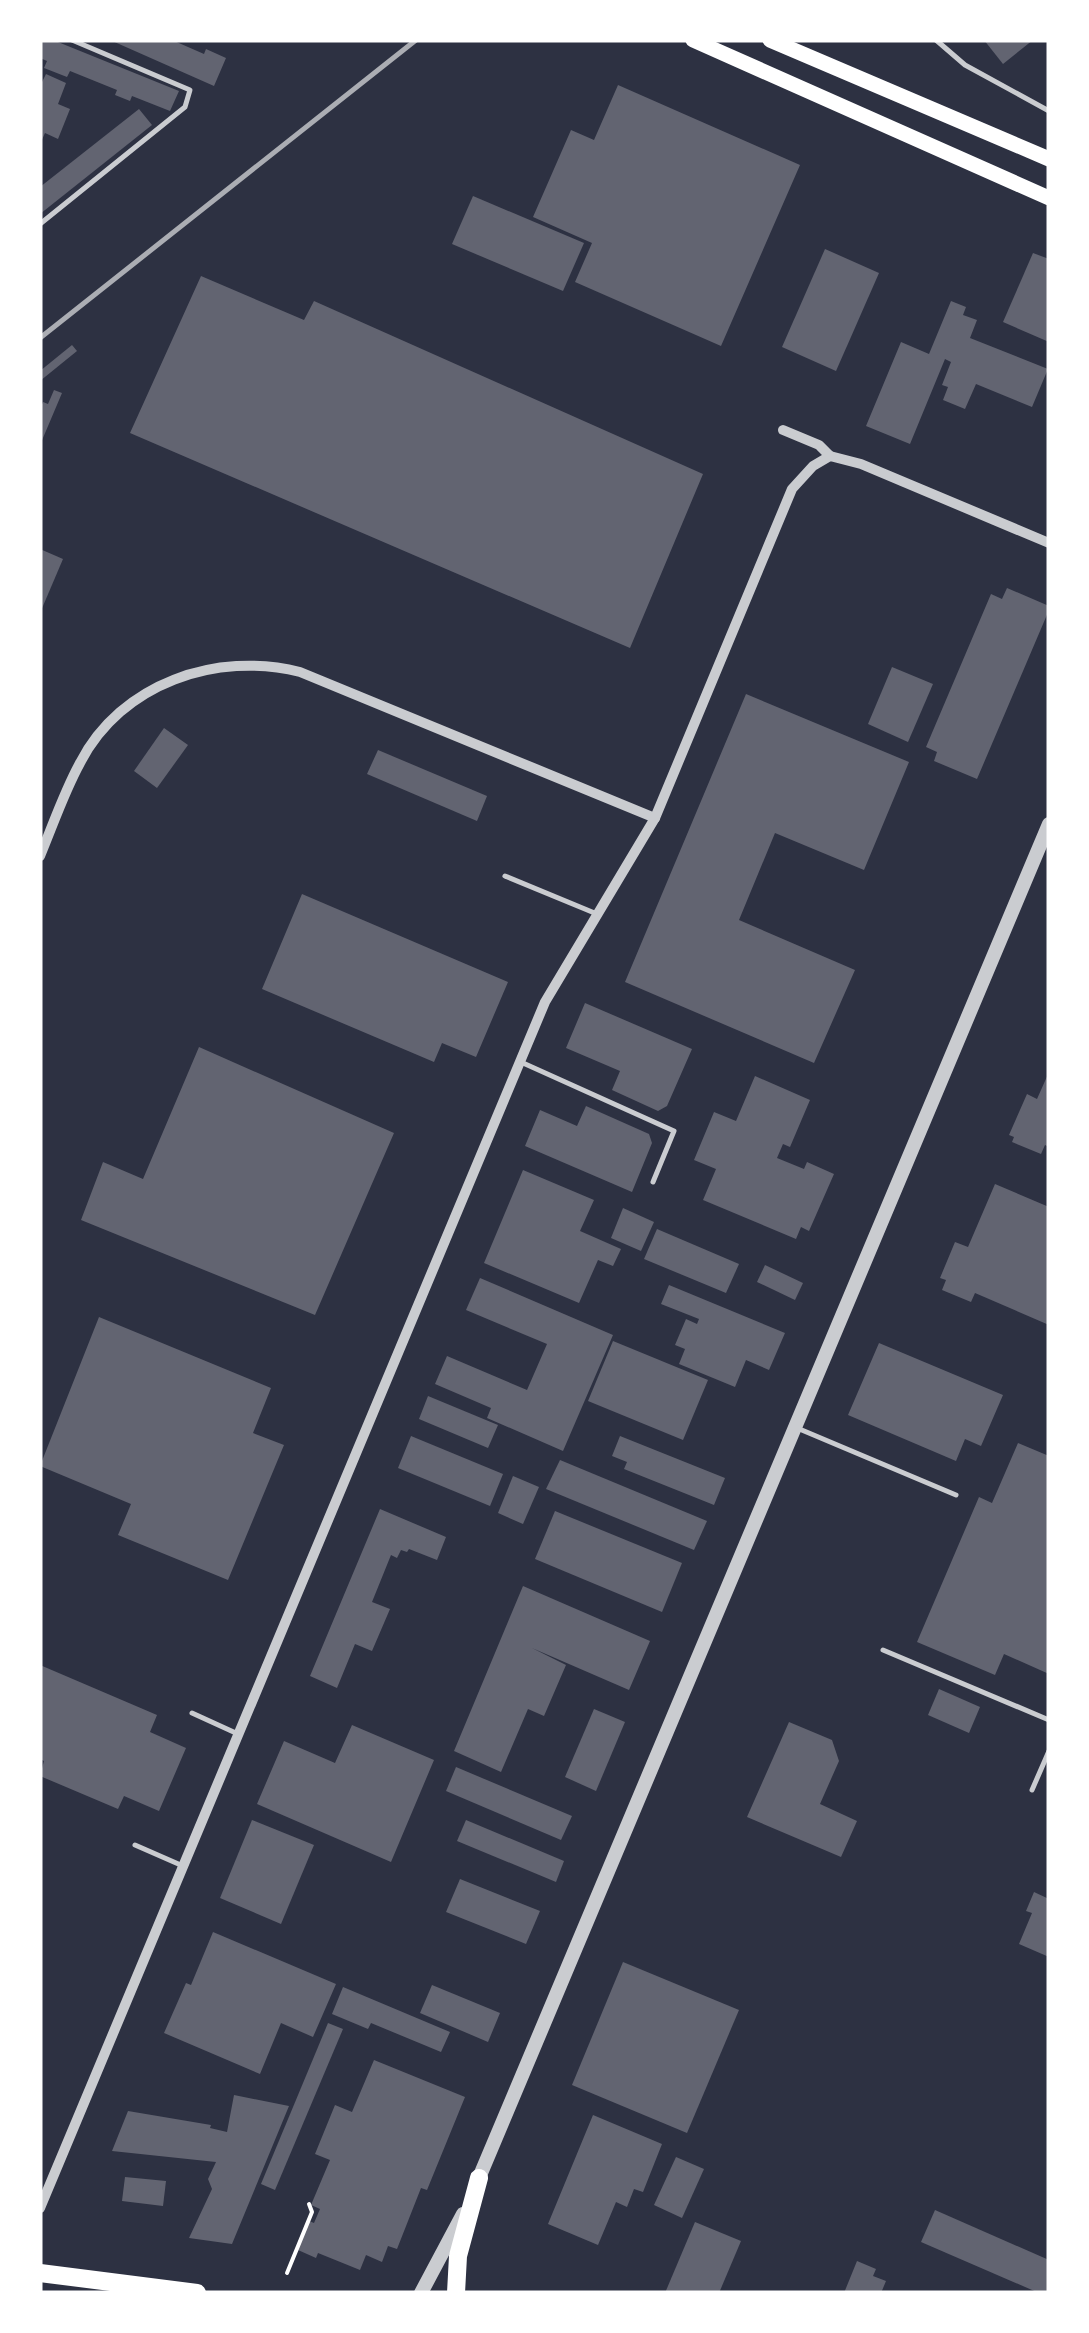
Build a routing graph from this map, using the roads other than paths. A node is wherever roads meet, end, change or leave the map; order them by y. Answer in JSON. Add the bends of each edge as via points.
{"nodes":[{"id":1,"x":72,"y":40,"type":"edge"},
{"id":2,"x":693,"y":40,"type":"edge"},
{"id":3,"x":770,"y":40,"type":"edge"},
{"id":4,"x":936,"y":40,"type":"edge"},
{"id":5,"x":1049,"y":111,"type":"edge"},
{"id":6,"x":1049,"y":160,"type":"edge"},
{"id":7,"x":1049,"y":198,"type":"edge"},
{"id":8,"x":40,"y":224,"type":"edge"},
{"id":9,"x":784,"y":430,"type":"dead end"},
{"id":10,"x":830,"y":456,"type":"junction"},
{"id":11,"x":1049,"y":543,"type":"edge"},
{"id":12,"x":655,"y":818,"type":"junction"},
{"id":13,"x":1049,"y":824,"type":"edge"},
{"id":14,"x":40,"y":856,"type":"edge"},
{"id":15,"x":506,"y":876,"type":"dead end"},
{"id":16,"x":597,"y":914,"type":"junction"},
{"id":17,"x":520,"y":1062,"type":"junction"},
{"id":18,"x":653,"y":1182,"type":"dead end"},
{"id":19,"x":796,"y":1427,"type":"junction"},
{"id":20,"x":956,"y":1495,"type":"dead end"},
{"id":21,"x":883,"y":1650,"type":"dead end"},
{"id":22,"x":192,"y":1713,"type":"dead end"},
{"id":23,"x":1049,"y":1720,"type":"edge"},
{"id":24,"x":238,"y":1734,"type":"junction"},
{"id":25,"x":1049,"y":1752,"type":"edge"},
{"id":26,"x":1032,"y":1790,"type":"dead end"},
{"id":27,"x":135,"y":1846,"type":"dead end"},
{"id":28,"x":183,"y":1866,"type":"junction"},
{"id":29,"x":479,"y":2178,"type":"junction"},
{"id":30,"x":40,"y":2208,"type":"edge"},
{"id":31,"x":40,"y":2273,"type":"edge"},
{"id":32,"x":189,"y":2292,"type":"edge"},
{"id":33,"x":421,"y":2293,"type":"edge"},
{"id":34,"x":456,"y":2293,"type":"edge"}],
"edges":[{"from":1,"to":8,"type":"lane","via":[[190,90],[185,107]]},
{"from":2,"to":7,"type":"main road"},
{"from":3,"to":6,"type":"main road"},
{"from":4,"to":5,"type":"lane","via":[[965,65]]},
{"from":9,"to":10,"type":"street"},
{"from":10,"to":11,"type":"street"},
{"from":10,"to":12,"type":"street","via":[[792,489]]},
{"from":12,"to":14,"type":"street","via":[[300,672],[243,664],[167,682],[123,708],[80,760]]},
{"from":12,"to":16,"type":"street"},
{"from":13,"to":19,"type":"street"},
{"from":15,"to":16,"type":"lane"},
{"from":16,"to":17,"type":"street","via":[[545,1002]]},
{"from":17,"to":18,"type":"lane","via":[[674,1131]]},
{"from":17,"to":24,"type":"street"},
{"from":19,"to":20,"type":"lane"},
{"from":19,"to":29,"type":"street"},
{"from":21,"to":23,"type":"lane"},
{"from":22,"to":24,"type":"lane"},
{"from":24,"to":28,"type":"street"},
{"from":25,"to":26,"type":"lane"},
{"from":27,"to":28,"type":"lane"},
{"from":28,"to":30,"type":"street"},
{"from":29,"to":33,"type":"street"},
{"from":29,"to":34,"type":"main road","via":[[458,2256]]},
{"from":31,"to":32,"type":"main road"}]}
